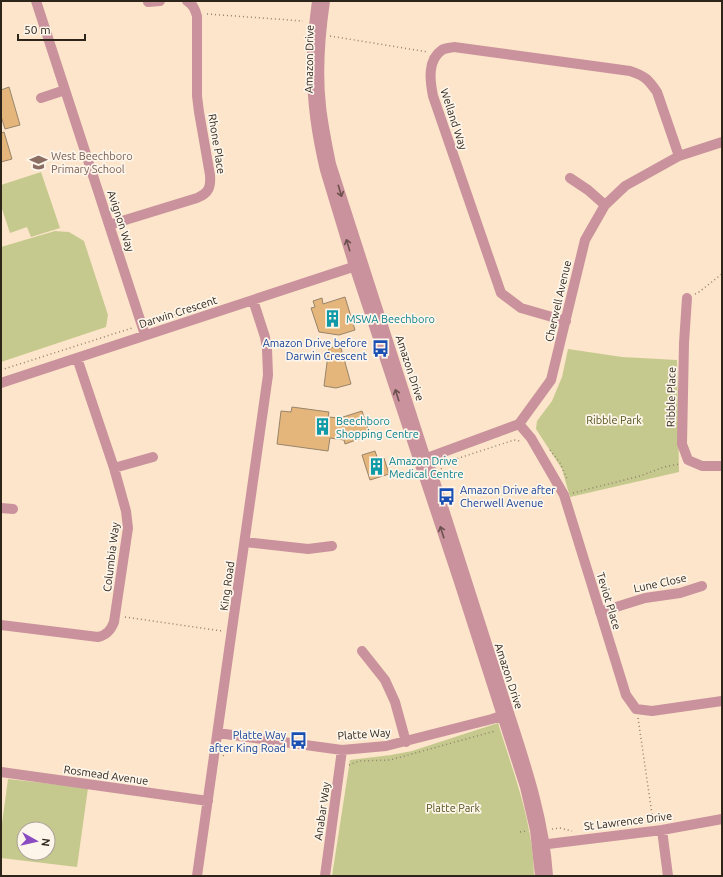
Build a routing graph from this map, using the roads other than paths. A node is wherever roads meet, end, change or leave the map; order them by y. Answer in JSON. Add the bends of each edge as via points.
{"nodes":[{"id":1,"x":36,"y":1,"type":"edge"},
{"id":2,"x":160,"y":1,"type":"edge"},
{"id":3,"x":187,"y":1,"type":"edge"},
{"id":4,"x":317,"y":1,"type":"edge"},
{"id":5,"x":325,"y":1,"type":"edge"},
{"id":6,"x":148,"y":2,"type":"dead end"},
{"id":7,"x":65,"y":90,"type":"junction"},
{"id":8,"x":41,"y":98,"type":"dead end"},
{"id":9,"x":722,"y":142,"type":"edge"},
{"id":10,"x":679,"y":156,"type":"junction"},
{"id":11,"x":570,"y":178,"type":"dead end"},
{"id":12,"x":605,"y":205,"type":"junction"},
{"id":13,"x":109,"y":225,"type":"junction"},
{"id":14,"x":359,"y":265,"type":"junction"},
{"id":15,"x":687,"y":298,"type":"road end"},
{"id":16,"x":253,"y":300,"type":"junction"},
{"id":17,"x":566,"y":321,"type":"junction"},
{"id":18,"x":145,"y":335,"type":"junction"},
{"id":19,"x":77,"y":358,"type":"junction"},
{"id":20,"x":1,"y":383,"type":"edge"},
{"id":21,"x":519,"y":424,"type":"junction"},
{"id":22,"x":153,"y":457,"type":"dead end"},
{"id":23,"x":422,"y":460,"type":"junction"},
{"id":24,"x":722,"y":466,"type":"edge"},
{"id":25,"x":114,"y":468,"type":"junction"},
{"id":26,"x":1,"y":508,"type":"edge"},
{"id":27,"x":13,"y":509,"type":"dead end"},
{"id":28,"x":245,"y":542,"type":"junction"},
{"id":29,"x":332,"y":546,"type":"dead end"},
{"id":30,"x":702,"y":586,"type":"dead end"},
{"id":31,"x":600,"y":612,"type":"junction"},
{"id":32,"x":1,"y":625,"type":"edge"},
{"id":33,"x":362,"y":651,"type":"dead end"},
{"id":34,"x":722,"y":701,"type":"edge"},
{"id":35,"x":505,"y":715,"type":"junction"},
{"id":36,"x":218,"y":733,"type":"junction"},
{"id":37,"x":406,"y":742,"type":"junction"},
{"id":38,"x":342,"y":750,"type":"junction"},
{"id":39,"x":1,"y":772,"type":"edge"},
{"id":40,"x":208,"y":801,"type":"junction"},
{"id":41,"x":722,"y":819,"type":"edge"},
{"id":42,"x":657,"y":827,"type":"junction"},
{"id":43,"x":541,"y":844,"type":"junction"},
{"id":44,"x":197,"y":876,"type":"edge"},
{"id":45,"x":325,"y":876,"type":"edge"},
{"id":46,"x":540,"y":876,"type":"edge"},
{"id":47,"x":548,"y":876,"type":"edge"},
{"id":48,"x":668,"y":876,"type":"edge"}],
"edges":[{"from":1,"to":7,"type":"street","name":"Avignon Way"},
{"from":2,"to":6,"type":"street"},
{"from":3,"to":13,"type":"street","name":"Rhone Place","via":[[193,6],[197,16],[196,87],[210,175],[209,188],[197,198]]},
{"from":14,"to":4,"type":"street","name":"Amazon Drive","one_way":true,"via":[[325,170],[315,121],[312,50]]},
{"from":5,"to":14,"type":"street","name":"Amazon Drive","one_way":true,"via":[[320,73],[324,134]]},
{"from":7,"to":8,"type":"street"},
{"from":7,"to":13,"type":"street","name":"Avignon Way"},
{"from":9,"to":10,"type":"street","name":"Cherwell Avenue"},
{"from":10,"to":12,"type":"street","name":"Cherwell Avenue","via":[[625,186]]},
{"from":10,"to":17,"type":"street","name":"Welland Way","via":[[657,92],[643,75],[630,71],[454,47],[435,56],[430,81],[433,96],[501,293],[521,308]]},
{"from":11,"to":12,"type":"street"},
{"from":12,"to":17,"type":"street","name":"Cherwell Avenue","via":[[585,240]]},
{"from":13,"to":18,"type":"street","name":"Avignon Way"},
{"from":14,"to":16,"type":"street","name":"Darwin Crescent"},
{"from":14,"to":23,"type":"street","name":"Amazon Drive"},
{"from":15,"to":24,"type":"street","name":"Ribble Place","via":[[682,444],[688,460],[702,466]]},
{"from":16,"to":18,"type":"street","name":"Darwin Crescent"},
{"from":16,"to":28,"type":"street","name":"King Road","via":[[265,336],[268,375]]},
{"from":17,"to":21,"type":"street","name":"Cherwell Avenue","via":[[551,380]]},
{"from":18,"to":19,"type":"street","name":"Darwin Crescent"},
{"from":19,"to":20,"type":"street","name":"Darwin Crescent"},
{"from":19,"to":25,"type":"street","name":"Columbia Way"},
{"from":21,"to":23,"type":"street"},
{"from":21,"to":31,"type":"street","name":"Teviot Place","via":[[531,438],[564,495]]},
{"from":22,"to":25,"type":"street"},
{"from":35,"to":23,"type":"street","name":"Amazon Drive","one_way":true},
{"from":23,"to":35,"type":"street","name":"Amazon Drive","via":[[432,472]]},
{"from":25,"to":32,"type":"street","name":"Columbia Way","via":[[128,528],[115,615],[109,632],[98,637]]},
{"from":26,"to":27,"type":"street"},
{"from":28,"to":29,"type":"street","via":[[308,549]]},
{"from":28,"to":36,"type":"street","name":"King Road"},
{"from":30,"to":31,"type":"street","name":"Lune Close","via":[[680,593],[645,598]]},
{"from":31,"to":34,"type":"street","name":"Teviot Place","via":[[626,695],[636,709],[652,711]]},
{"from":33,"to":37,"type":"street","via":[[386,680]]},
{"from":35,"to":37,"type":"street","name":"Platte Way"},
{"from":35,"to":43,"type":"street","name":"Amazon Drive","via":[[533,790]]},
{"from":36,"to":38,"type":"street","name":"Platte Way"},
{"from":36,"to":40,"type":"street","name":"King Road"},
{"from":37,"to":38,"type":"street","name":"Platte Way"},
{"from":38,"to":45,"type":"street","name":"Anabar Way"},
{"from":39,"to":40,"type":"street","name":"Rosmead Avenue"},
{"from":40,"to":44,"type":"street","name":"King Road"},
{"from":41,"to":42,"type":"street","name":"St Lawrence Drive"},
{"from":42,"to":43,"type":"street","name":"St Lawrence Drive"},
{"from":42,"to":48,"type":"street"},
{"from":43,"to":46,"type":"street","name":"Amazon Drive"},
{"from":43,"to":47,"type":"street","name":"Amazon Drive"}]}
